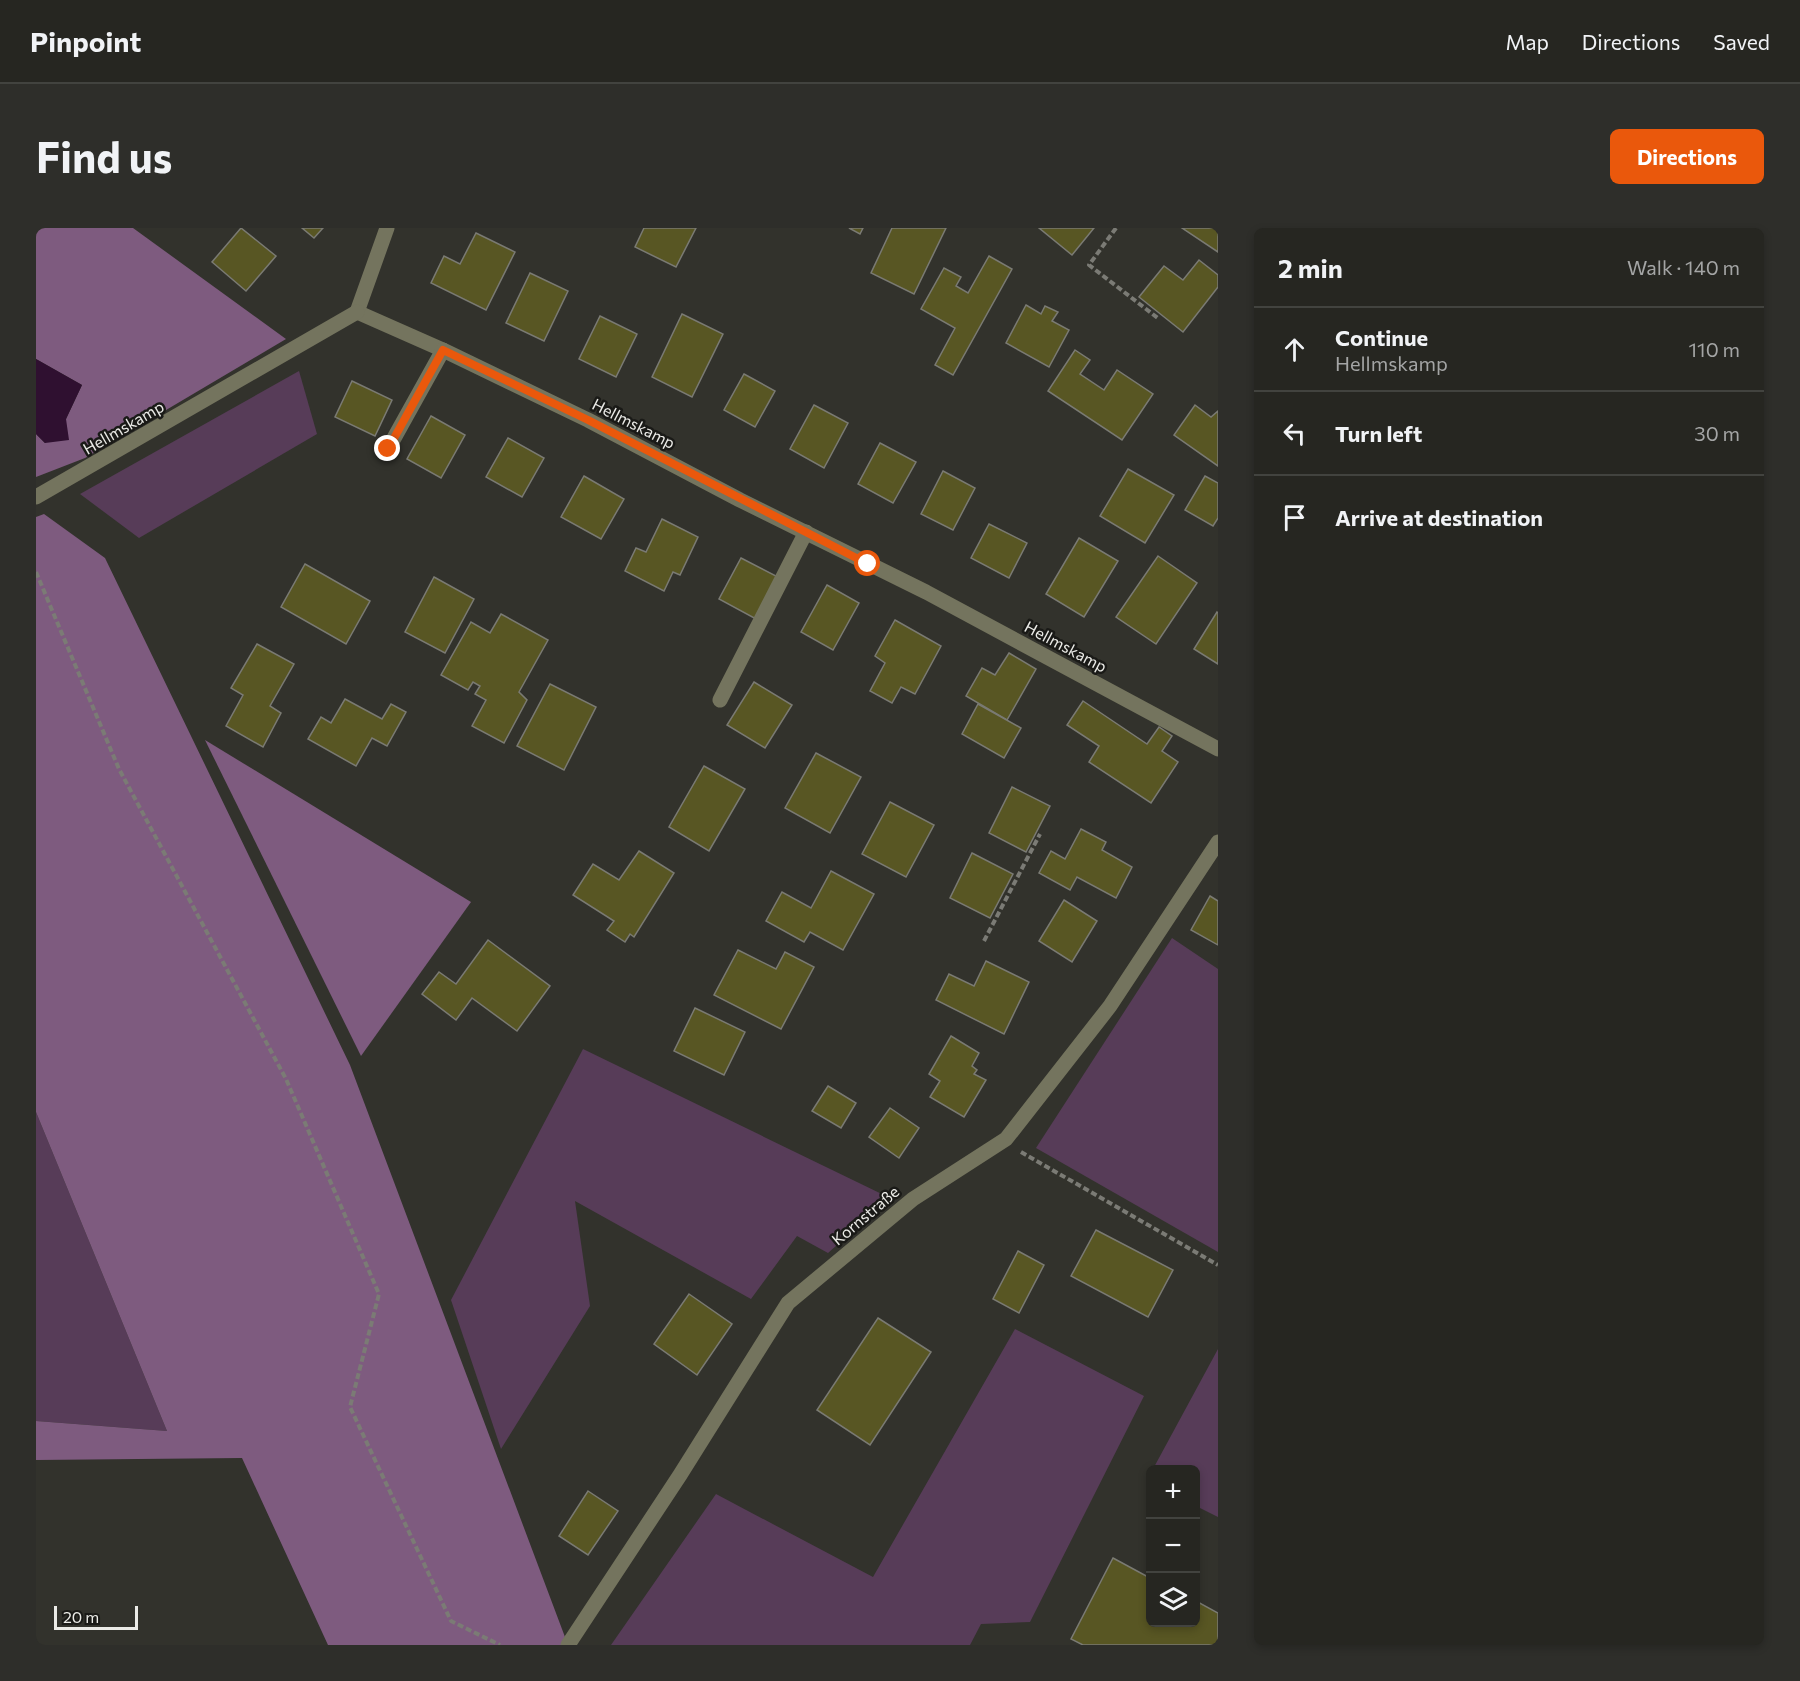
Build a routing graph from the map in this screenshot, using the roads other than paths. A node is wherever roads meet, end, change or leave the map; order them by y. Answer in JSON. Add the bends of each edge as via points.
{"nodes":[{"id":1,"x":387,"y":228,"type":"edge"},
{"id":2,"x":357,"y":312,"type":"junction"},
{"id":3,"x":443,"y":350,"type":"junction"},
{"id":4,"x":388,"y":449,"type":"dead end"},
{"id":5,"x":36,"y":497,"type":"edge"},
{"id":6,"x":806,"y":532,"type":"junction"},
{"id":7,"x":720,"y":700,"type":"dead end"},
{"id":8,"x":1218,"y":749,"type":"edge"},
{"id":9,"x":1218,"y":842,"type":"edge"},
{"id":10,"x":568,"y":1645,"type":"edge"}],
"edges":[{"from":1,"to":2,"type":"street"},
{"from":2,"to":3,"type":"street","name":"Hellmskamp"},
{"from":2,"to":5,"type":"street","name":"Hellmskamp"},
{"from":3,"to":4,"type":"street"},
{"from":3,"to":6,"type":"street","name":"Hellmskamp"},
{"from":6,"to":7,"type":"street"},
{"from":6,"to":8,"type":"street","name":"Hellmskamp"},
{"from":9,"to":10,"type":"street","name":"Kornstraße","via":[[1110,1006],[1005,1139],[913,1199],[788,1303]]}]}
